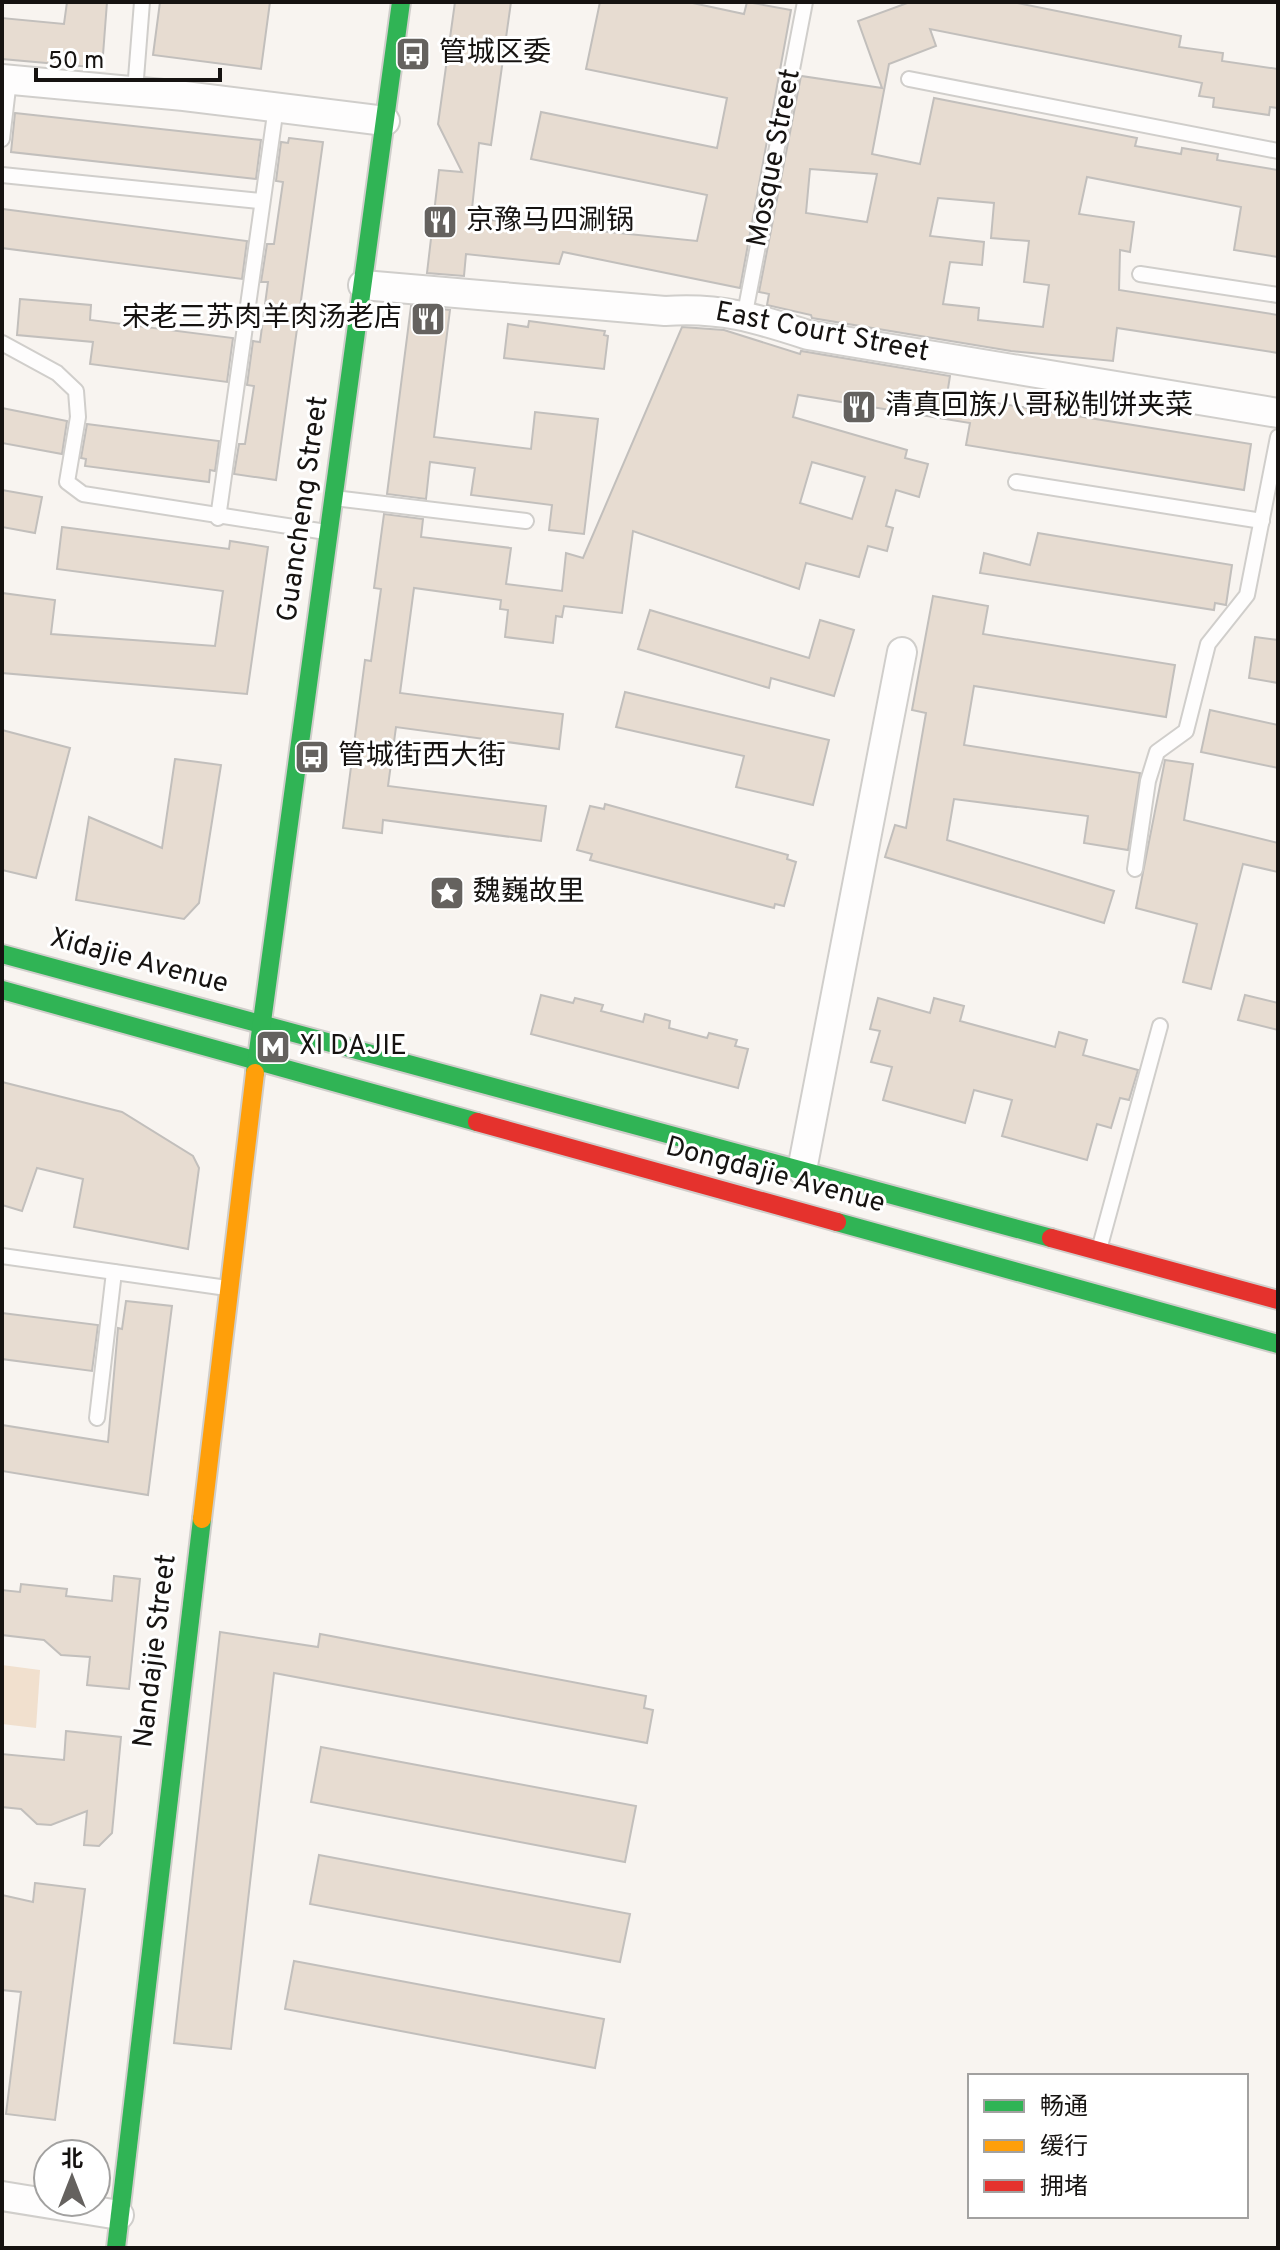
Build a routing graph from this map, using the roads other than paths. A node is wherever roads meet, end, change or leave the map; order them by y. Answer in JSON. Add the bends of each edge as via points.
{"nodes":[{"id":1,"x":142,"y":2,"type":"edge"},
{"id":2,"x":401,"y":2,"type":"edge"},
{"id":3,"x":805,"y":2,"type":"edge"},
{"id":4,"x":6,"y":79,"type":"edge"},
{"id":5,"x":909,"y":79,"type":"dead end"},
{"id":6,"x":135,"y":91,"type":"junction"},
{"id":7,"x":276,"y":107,"type":"junction"},
{"id":8,"x":385,"y":121,"type":"junction"},
{"id":9,"x":2,"y":139,"type":"edge"},
{"id":10,"x":1278,"y":151,"type":"edge"},
{"id":11,"x":2,"y":175,"type":"edge"},
{"id":12,"x":260,"y":201,"type":"junction"},
{"id":13,"x":1140,"y":274,"type":"dead end"},
{"id":14,"x":363,"y":285,"type":"junction"},
{"id":15,"x":1278,"y":295,"type":"edge"},
{"id":16,"x":745,"y":313,"type":"junction"},
{"id":17,"x":2,"y":343,"type":"edge"},
{"id":18,"x":1278,"y":413,"type":"edge"},
{"id":19,"x":1278,"y":437,"type":"edge"},
{"id":20,"x":1016,"y":482,"type":"dead end"},
{"id":21,"x":334,"y":498,"type":"junction"},
{"id":22,"x":218,"y":518,"type":"junction"},
{"id":23,"x":526,"y":521,"type":"dead end"},
{"id":24,"x":1262,"y":521,"type":"junction"},
{"id":25,"x":329,"y":533,"type":"junction"},
{"id":26,"x":902,"y":652,"type":"dead end"},
{"id":27,"x":1135,"y":869,"type":"dead end"},
{"id":28,"x":2,"y":954,"type":"edge"},
{"id":29,"x":2,"y":990,"type":"edge"},
{"id":30,"x":261,"y":1024,"type":"junction"},
{"id":31,"x":1160,"y":1026,"type":"dead end"},
{"id":32,"x":257,"y":1061,"type":"junction"},
{"id":33,"x":802,"y":1170,"type":"junction"},
{"id":34,"x":1098,"y":1253,"type":"junction"},
{"id":35,"x":2,"y":1256,"type":"edge"},
{"id":36,"x":114,"y":1272,"type":"junction"},
{"id":37,"x":228,"y":1288,"type":"junction"},
{"id":38,"x":1278,"y":1300,"type":"edge"},
{"id":39,"x":1278,"y":1344,"type":"edge"},
{"id":40,"x":97,"y":1418,"type":"dead end"},
{"id":41,"x":2,"y":2196,"type":"edge"},
{"id":42,"x":119,"y":2215,"type":"junction"},
{"id":43,"x":116,"y":2248,"type":"edge"}],
"edges":[{"from":1,"to":6,"type":"lane"},
{"from":2,"to":8,"type":"main road","name":"Guancheng Street"},
{"from":3,"to":16,"type":"lane","name":"Mosque Street"},
{"from":4,"to":6,"type":"street"},
{"from":4,"to":9,"type":"lane"},
{"from":5,"to":10,"type":"lane"},
{"from":6,"to":7,"type":"street"},
{"from":7,"to":8,"type":"street"},
{"from":7,"to":12,"type":"lane"},
{"from":8,"to":14,"type":"main road","name":"Guancheng Street"},
{"from":11,"to":12,"type":"lane"},
{"from":12,"to":22,"type":"lane"},
{"from":13,"to":15,"type":"lane"},
{"from":14,"to":16,"type":"street","name":"East Court Street"},
{"from":14,"to":21,"type":"main road","name":"Guancheng Street"},
{"from":16,"to":18,"type":"street","name":"East Court Street","via":[[808,335]]},
{"from":17,"to":22,"type":"lane","via":[[57,373],[76,391],[78,417],[67,482],[83,494]]},
{"from":19,"to":24,"type":"lane"},
{"from":20,"to":24,"type":"lane"},
{"from":21,"to":23,"type":"lane"},
{"from":21,"to":25,"type":"main road","name":"Guancheng Street"},
{"from":22,"to":25,"type":"lane"},
{"from":24,"to":27,"type":"lane","via":[[1247,595],[1208,644],[1186,731],[1157,752]]},
{"from":25,"to":30,"type":"main road","name":"Guancheng Street"},
{"from":26,"to":33,"type":"street"},
{"from":28,"to":30,"type":"main road","name":"Xidajie Avenue"},
{"from":29,"to":32,"type":"main road"},
{"from":30,"to":32,"type":"main road","name":"Guancheng Street"},
{"from":30,"to":33,"type":"main road","name":"Dongdajie Avenue"},
{"from":31,"to":34,"type":"lane"},
{"from":32,"to":37,"type":"main road","name":"Nandajie Street"},
{"from":32,"to":39,"type":"main road","name":"Dongdajie Avenue"},
{"from":33,"to":34,"type":"main road","name":"Dongdajie Avenue"},
{"from":34,"to":38,"type":"main road","name":"Dongdajie Avenue"},
{"from":35,"to":36,"type":"lane"},
{"from":36,"to":37,"type":"lane"},
{"from":36,"to":40,"type":"lane"},
{"from":37,"to":42,"type":"main road","name":"Nandajie Street"},
{"from":41,"to":42,"type":"street"},
{"from":42,"to":43,"type":"main road","name":"Nandajie Street"}]}
